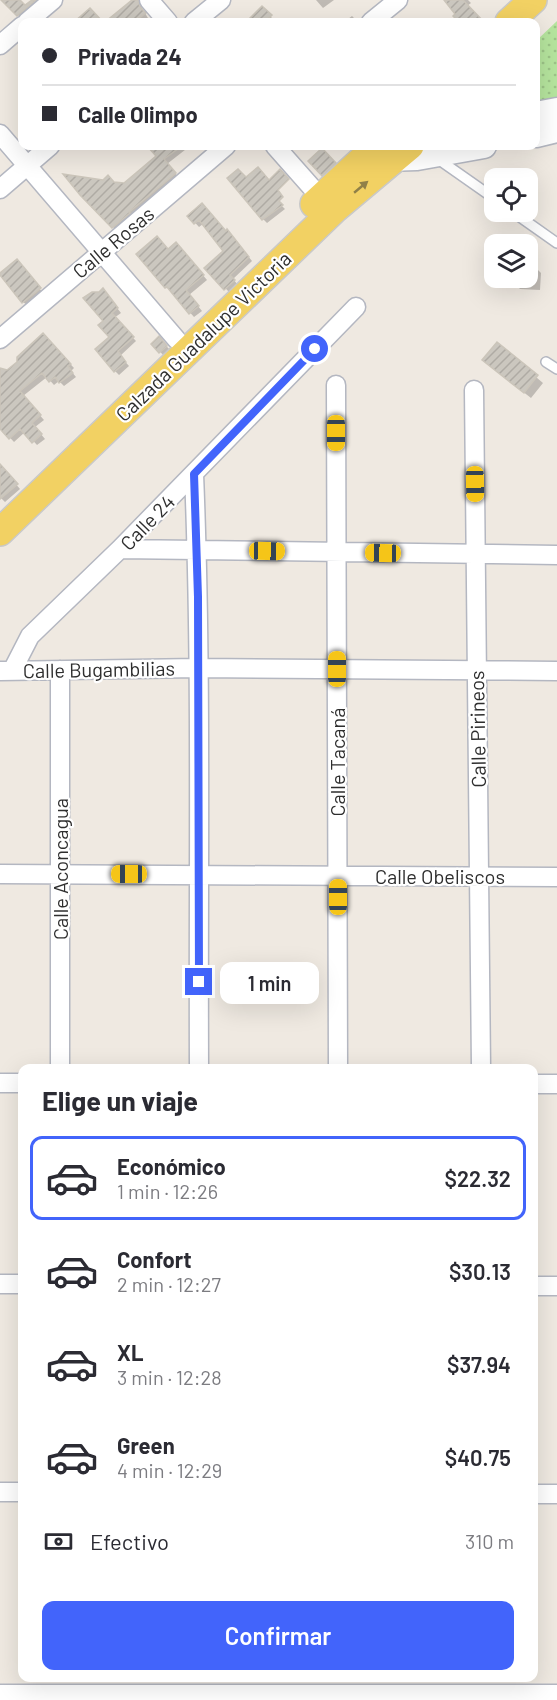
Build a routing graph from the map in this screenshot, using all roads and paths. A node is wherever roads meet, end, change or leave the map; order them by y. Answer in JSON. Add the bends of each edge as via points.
{"nodes":[{"id":1,"x":53,"y":0,"type":"edge"},
{"id":2,"x":148,"y":0,"type":"edge"},
{"id":3,"x":221,"y":0,"type":"edge"},
{"id":4,"x":398,"y":0,"type":"edge"},
{"id":5,"x":32,"y":18,"type":"edge"},
{"id":6,"x":164,"y":18,"type":"edge"},
{"id":7,"x":199,"y":18,"type":"edge"},
{"id":8,"x":376,"y":18,"type":"edge"},
{"id":9,"x":18,"y":29,"type":"edge"},
{"id":10,"x":0,"y":45,"type":"edge"},
{"id":11,"x":557,"y":110,"type":"edge"},
{"id":12,"x":540,"y":113,"type":"edge"},
{"id":13,"x":557,"y":130,"type":"edge"},
{"id":14,"x":540,"y":134,"type":"edge"},
{"id":15,"x":0,"y":135,"type":"edge"},
{"id":16,"x":46,"y":150,"type":"edge"},
{"id":17,"x":221,"y":150,"type":"edge"},
{"id":18,"x":279,"y":150,"type":"edge"},
{"id":19,"x":464,"y":150,"type":"edge"},
{"id":20,"x":387,"y":151,"type":"edge"},
{"id":21,"x":434,"y":156,"type":"junction"},
{"id":22,"x":27,"y":166,"type":"junction"},
{"id":23,"x":0,"y":189,"type":"edge"},
{"id":24,"x":484,"y":191,"type":"edge"},
{"id":25,"x":321,"y":198,"type":"junction"},
{"id":26,"x":527,"y":222,"type":"edge"},
{"id":27,"x":557,"y":243,"type":"edge"},
{"id":28,"x":102,"y":252,"type":"junction"},
{"id":29,"x":356,"y":307,"type":"dead end"},
{"id":30,"x":0,"y":339,"type":"edge"},
{"id":31,"x":177,"y":339,"type":"junction"},
{"id":32,"x":546,"y":362,"type":"dead end"},
{"id":33,"x":557,"y":369,"type":"edge"},
{"id":34,"x":336,"y":385,"type":"dead end"},
{"id":35,"x":474,"y":390,"type":"dead end"},
{"id":36,"x":194,"y":474,"type":"junction"},
{"id":37,"x":0,"y":509,"type":"edge"},
{"id":38,"x":0,"y":532,"type":"edge"},
{"id":39,"x":120,"y":549,"type":"junction"},
{"id":40,"x":197,"y":550,"type":"junction"},
{"id":41,"x":336,"y":552,"type":"junction"},
{"id":42,"x":476,"y":554,"type":"junction"},
{"id":43,"x":557,"y":555,"type":"edge"},
{"id":44,"x":198,"y":668,"type":"junction"},
{"id":45,"x":337,"y":669,"type":"junction"},
{"id":46,"x":60,"y":670,"type":"junction"},
{"id":47,"x":6,"y":671,"type":"edge"},
{"id":48,"x":477,"y":671,"type":"junction"},
{"id":49,"x":557,"y":671,"type":"edge"},
{"id":50,"x":0,"y":874,"type":"edge"},
{"id":51,"x":60,"y":874,"type":"junction"},
{"id":52,"x":198,"y":875,"type":"junction"},
{"id":53,"x":338,"y":876,"type":"junction"},
{"id":54,"x":478,"y":877,"type":"junction"},
{"id":55,"x":557,"y":877,"type":"edge"},
{"id":56,"x":60,"y":1064,"type":"edge"},
{"id":57,"x":199,"y":1064,"type":"edge"},
{"id":58,"x":338,"y":1064,"type":"edge"},
{"id":59,"x":481,"y":1064,"type":"edge"},
{"id":60,"x":0,"y":1083,"type":"edge"},
{"id":61,"x":18,"y":1083,"type":"edge"},
{"id":62,"x":538,"y":1084,"type":"edge"},
{"id":63,"x":557,"y":1084,"type":"edge"},
{"id":64,"x":0,"y":1284,"type":"edge"},
{"id":65,"x":18,"y":1284,"type":"edge"},
{"id":66,"x":538,"y":1286,"type":"edge"},
{"id":67,"x":557,"y":1286,"type":"edge"},
{"id":68,"x":0,"y":1492,"type":"edge"},
{"id":69,"x":18,"y":1492,"type":"edge"},
{"id":70,"x":538,"y":1494,"type":"edge"},
{"id":71,"x":557,"y":1494,"type":"edge"},
{"id":72,"x":55,"y":1690,"type":"edge"},
{"id":73,"x":201,"y":1690,"type":"edge"},
{"id":74,"x":339,"y":1690,"type":"edge"},
{"id":75,"x":480,"y":1690,"type":"edge"},
{"id":76,"x":0,"y":1694,"type":"edge"},
{"id":77,"x":557,"y":1694,"type":"edge"}],
"edges":[{"from":1,"to":5,"type":"street"},
{"from":2,"to":6,"type":"street"},
{"from":3,"to":7,"type":"street"},
{"from":4,"to":8,"type":"street"},
{"from":9,"to":10,"type":"street"},
{"from":11,"to":12,"type":"main road"},
{"from":13,"to":14,"type":"main road"},
{"from":15,"to":22,"type":"street"},
{"from":16,"to":22,"type":"street"},
{"from":17,"to":28,"type":"street","name":"Calle Rosas"},
{"from":18,"to":25,"type":"street"},
{"from":19,"to":21,"type":"main road"},
{"from":20,"to":21,"type":"main road"},
{"from":20,"to":25,"type":"main road","name":"Calzada Guadalupe Victoria"},
{"from":38,"to":20,"type":"main road","name":"Calzada Guadalupe Victoria","one_way":true,"via":[[335,209]]},
{"from":21,"to":24,"type":"lane"},
{"from":22,"to":23,"type":"street"},
{"from":22,"to":28,"type":"street"},
{"from":25,"to":31,"type":"main road","name":"Calzada Guadalupe Victoria"},
{"from":26,"to":27,"type":"lane"},
{"from":28,"to":30,"type":"street","name":"Calle Rosas"},
{"from":28,"to":31,"type":"street"},
{"from":29,"to":36,"type":"street","name":"Calle 24"},
{"from":31,"to":37,"type":"main road","name":"Calzada Guadalupe Victoria"},
{"from":32,"to":33,"type":"lane"},
{"from":34,"to":41,"type":"street","name":"Calle Tacaná"},
{"from":35,"to":42,"type":"street","name":"Calle Pirineos"},
{"from":36,"to":39,"type":"street","name":"Calle 24"},
{"from":36,"to":40,"type":"street"},
{"from":39,"to":40,"type":"street"},
{"from":39,"to":47,"type":"street","name":"Calle 24","via":[[30,636]]},
{"from":40,"to":41,"type":"street"},
{"from":40,"to":44,"type":"street"},
{"from":41,"to":42,"type":"street"},
{"from":41,"to":45,"type":"street","name":"Calle Tacaná"},
{"from":42,"to":43,"type":"street"},
{"from":42,"to":48,"type":"street","name":"Calle Pirineos"},
{"from":44,"to":45,"type":"street","name":"Calle Bugambilias"},
{"from":44,"to":46,"type":"street","name":"Calle Bugambilias"},
{"from":44,"to":52,"type":"street"},
{"from":45,"to":48,"type":"street","name":"Calle Bugambilias"},
{"from":45,"to":53,"type":"street","name":"Calle Tacaná"},
{"from":46,"to":47,"type":"street","name":"Calle Bugambilias"},
{"from":46,"to":51,"type":"street","name":"Calle Aconcagua"},
{"from":48,"to":49,"type":"street","name":"Calle Bugambilias"},
{"from":48,"to":54,"type":"street","name":"Calle Pirineos"},
{"from":50,"to":51,"type":"street","name":"Calle Obeliscos"},
{"from":51,"to":52,"type":"street","name":"Calle Obeliscos"},
{"from":51,"to":56,"type":"street","name":"Calle Aconcagua"},
{"from":52,"to":53,"type":"street","name":"Calle Obeliscos"},
{"from":52,"to":57,"type":"street"},
{"from":53,"to":54,"type":"street","name":"Calle Obeliscos"},
{"from":53,"to":58,"type":"street","name":"Calle Tacaná"},
{"from":54,"to":55,"type":"street","name":"Calle Obeliscos"},
{"from":54,"to":59,"type":"street","name":"Calle Pirineos"},
{"from":60,"to":61,"type":"street"},
{"from":62,"to":63,"type":"street"},
{"from":64,"to":65,"type":"street"},
{"from":66,"to":67,"type":"street"},
{"from":68,"to":69,"type":"street"},
{"from":70,"to":71,"type":"street"},
{"from":72,"to":73,"type":"street"},
{"from":72,"to":76,"type":"street"},
{"from":73,"to":74,"type":"street"},
{"from":74,"to":75,"type":"street"},
{"from":75,"to":77,"type":"street"}]}
